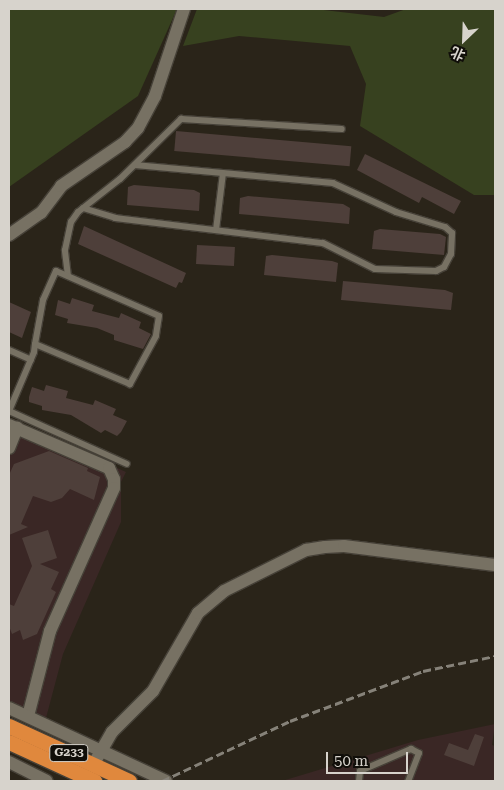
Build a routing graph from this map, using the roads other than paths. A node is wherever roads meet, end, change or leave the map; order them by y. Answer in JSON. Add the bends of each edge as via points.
{"nodes":[{"id":1,"x":184,"y":9,"type":"edge"},
{"id":2,"x":342,"y":129,"type":"dead end"},
{"id":3,"x":135,"y":165,"type":"junction"},
{"id":4,"x":223,"y":173,"type":"junction"},
{"id":5,"x":83,"y":208,"type":"junction"},
{"id":6,"x":216,"y":230,"type":"junction"},
{"id":7,"x":9,"y":235,"type":"edge"},
{"id":8,"x":68,"y":276,"type":"junction"},
{"id":9,"x":35,"y":344,"type":"junction"},
{"id":10,"x":9,"y":350,"type":"edge"},
{"id":11,"x":30,"y":360,"type":"junction"},
{"id":12,"x":9,"y":411,"type":"edge"},
{"id":13,"x":13,"y":426,"type":"edge"},
{"id":14,"x":9,"y":448,"type":"edge"},
{"id":15,"x":127,"y":464,"type":"dead end"},
{"id":16,"x":495,"y":565,"type":"edge"},
{"id":17,"x":9,"y":708,"type":"edge"},
{"id":18,"x":28,"y":716,"type":"junction"},
{"id":19,"x":9,"y":726,"type":"edge"},
{"id":20,"x":9,"y":742,"type":"edge"},
{"id":21,"x":100,"y":750,"type":"junction"},
{"id":22,"x":9,"y":762,"type":"edge"},
{"id":23,"x":93,"y":765,"type":"junction"},
{"id":24,"x":47,"y":781,"type":"edge"},
{"id":25,"x":94,"y":781,"type":"edge"},
{"id":26,"x":129,"y":781,"type":"edge"},
{"id":27,"x":166,"y":781,"type":"edge"},
{"id":28,"x":360,"y":781,"type":"edge"},
{"id":29,"x":408,"y":781,"type":"edge"}],
"edges":[{"from":1,"to":7,"type":"street","via":[[155,96],[138,128],[124,142],[61,186],[42,213]]},
{"from":2,"to":3,"type":"lane","via":[[180,119]]},
{"from":3,"to":4,"type":"lane"},
{"from":3,"to":5,"type":"lane"},
{"from":4,"to":6,"type":"lane"},
{"from":4,"to":6,"type":"lane","via":[[341,186],[396,212],[445,227],[452,233],[451,254],[444,267],[436,271],[375,269],[358,263],[328,244]]},
{"from":5,"to":6,"type":"lane","via":[[115,218]]},
{"from":5,"to":8,"type":"lane","via":[[71,222],[65,250]]},
{"from":8,"to":9,"type":"lane","via":[[56,271],[43,300]]},
{"from":8,"to":9,"type":"lane","via":[[159,316],[156,336],[130,384]]},
{"from":9,"to":11,"type":"lane"},
{"from":10,"to":11,"type":"lane"},
{"from":11,"to":12,"type":"lane"},
{"from":12,"to":15,"type":"lane"},
{"from":13,"to":14,"type":"street"},
{"from":13,"to":18,"type":"street","via":[[109,468],[114,479],[114,488],[50,632]]},
{"from":16,"to":21,"type":"street","via":[[344,546],[306,550],[224,591],[204,606],[153,692],[119,724]]},
{"from":17,"to":18,"type":"street"},
{"from":18,"to":21,"type":"street"},
{"from":19,"to":23,"type":"highway","number":"G233"},
{"from":20,"to":25,"type":"highway","number":"G233"},
{"from":21,"to":23,"type":"street"},
{"from":21,"to":27,"type":"street"},
{"from":22,"to":24,"type":"street"},
{"from":23,"to":26,"type":"highway","number":"G233"},
{"from":28,"to":29,"type":"lane","via":[[360,771],[411,749],[419,753]]}]}
